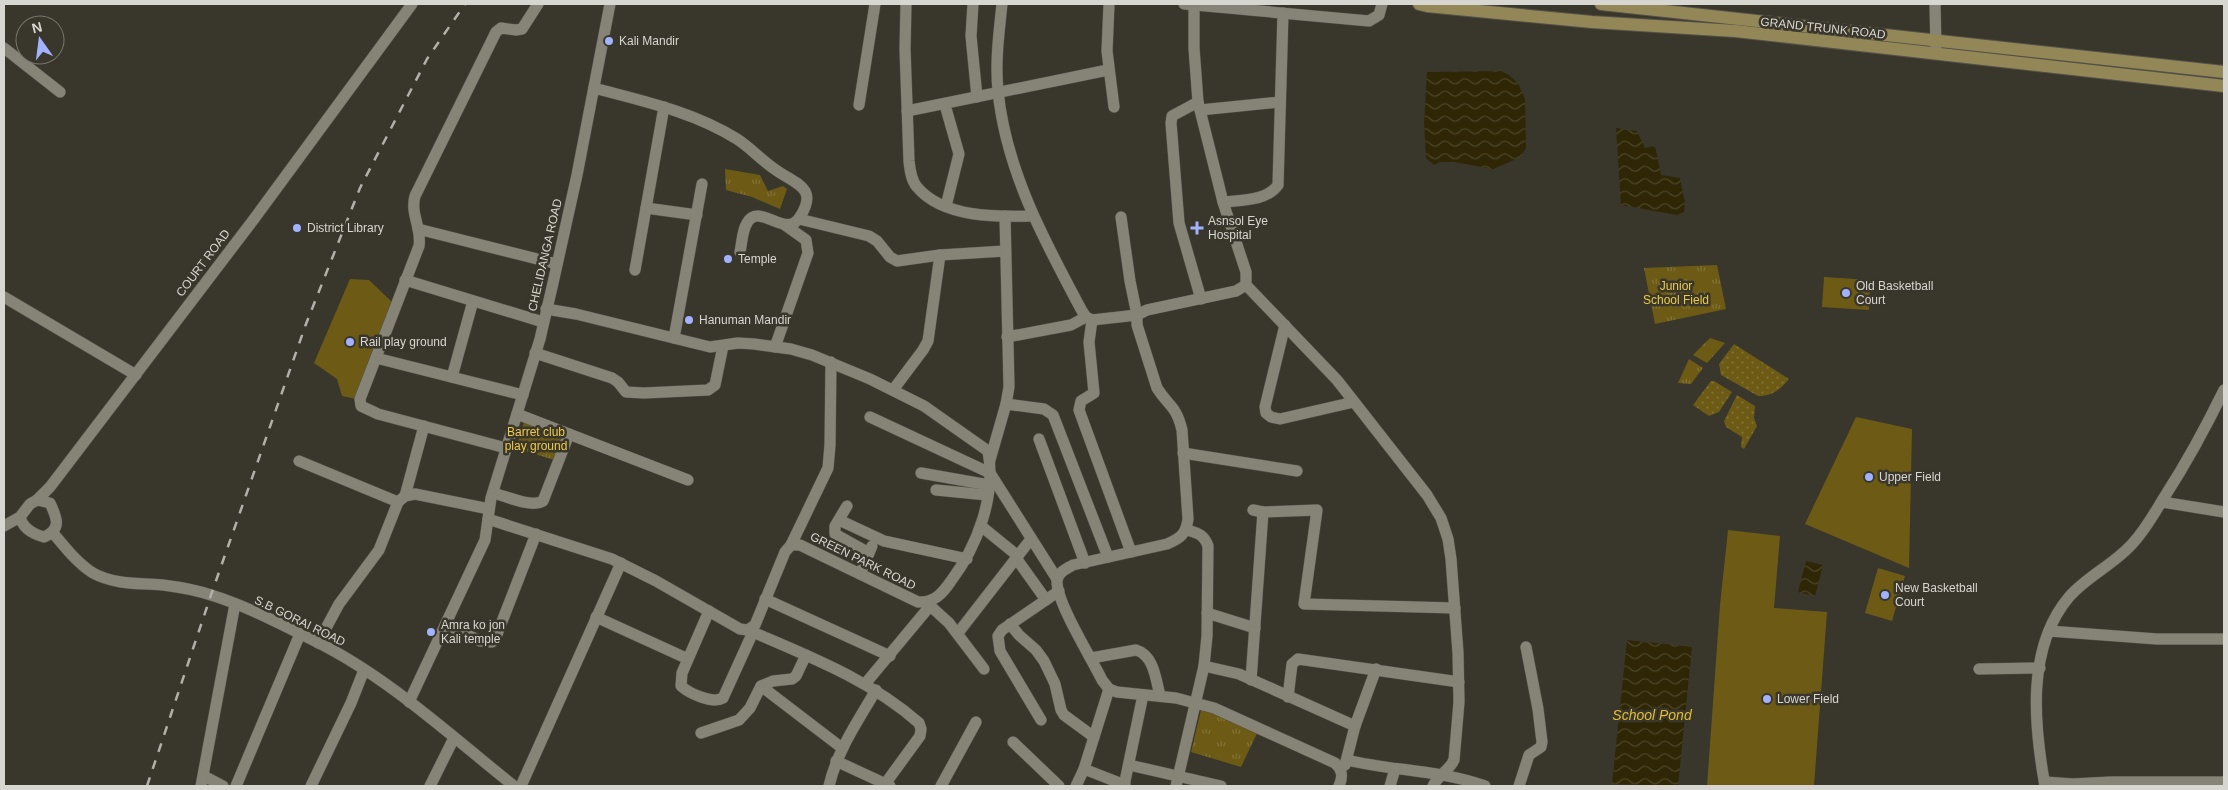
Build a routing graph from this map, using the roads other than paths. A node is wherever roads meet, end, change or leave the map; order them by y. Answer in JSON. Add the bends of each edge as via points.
{"nodes":[{"id":1,"x":412,"y":4,"type":"edge"},
{"id":2,"x":538,"y":4,"type":"edge"},
{"id":3,"x":610,"y":4,"type":"edge"},
{"id":4,"x":875,"y":4,"type":"edge"},
{"id":5,"x":906,"y":4,"type":"edge"},
{"id":6,"x":973,"y":4,"type":"edge"},
{"id":7,"x":1002,"y":4,"type":"edge"},
{"id":8,"x":1109,"y":4,"type":"edge"},
{"id":9,"x":1191,"y":4,"type":"edge"},
{"id":10,"x":1382,"y":4,"type":"edge"},
{"id":11,"x":1419,"y":4,"type":"edge"},
{"id":12,"x":1601,"y":4,"type":"edge"},
{"id":13,"x":1935,"y":4,"type":"edge"},
{"id":14,"x":1283,"y":13,"type":"junction"},
{"id":15,"x":1936,"y":40,"type":"junction"},
{"id":16,"x":4,"y":48,"type":"edge"},
{"id":17,"x":1936,"y":53,"type":"junction"},
{"id":18,"x":1108,"y":70,"type":"junction"},
{"id":19,"x":2224,"y":72,"type":"edge"},
{"id":20,"x":2224,"y":86,"type":"edge"},
{"id":21,"x":594,"y":88,"type":"junction"},
{"id":22,"x":998,"y":91,"type":"junction"},
{"id":23,"x":60,"y":92,"type":"dead end"},
{"id":24,"x":977,"y":97,"type":"junction"},
{"id":25,"x":1280,"y":102,"type":"junction"},
{"id":26,"x":859,"y":105,"type":"dead end"},
{"id":27,"x":945,"y":105,"type":"junction"},
{"id":28,"x":1199,"y":106,"type":"junction"},
{"id":29,"x":664,"y":107,"type":"junction"},
{"id":30,"x":1114,"y":107,"type":"dead end"},
{"id":31,"x":908,"y":111,"type":"junction"},
{"id":32,"x":702,"y":184,"type":"dead end"},
{"id":33,"x":1223,"y":202,"type":"junction"},
{"id":34,"x":946,"y":206,"type":"junction"},
{"id":35,"x":646,"y":208,"type":"junction"},
{"id":36,"x":697,"y":214,"type":"junction"},
{"id":37,"x":1005,"y":216,"type":"junction"},
{"id":38,"x":1034,"y":216,"type":"junction"},
{"id":39,"x":1121,"y":217,"type":"dead end"},
{"id":40,"x":799,"y":219,"type":"junction"},
{"id":41,"x":785,"y":225,"type":"junction"},
{"id":42,"x":418,"y":229,"type":"junction"},
{"id":43,"x":1005,"y":251,"type":"junction"},
{"id":44,"x":740,"y":252,"type":"dead end"},
{"id":45,"x":940,"y":255,"type":"junction"},
{"id":46,"x":557,"y":264,"type":"junction"},
{"id":47,"x":635,"y":270,"type":"dead end"},
{"id":48,"x":405,"y":280,"type":"junction"},
{"id":49,"x":1246,"y":286,"type":"junction"},
{"id":50,"x":4,"y":297,"type":"edge"},
{"id":51,"x":1201,"y":299,"type":"junction"},
{"id":52,"x":473,"y":301,"type":"junction"},
{"id":53,"x":546,"y":309,"type":"junction"},
{"id":54,"x":1137,"y":315,"type":"junction"},
{"id":55,"x":1089,"y":318,"type":"junction"},
{"id":56,"x":543,"y":322,"type":"junction"},
{"id":57,"x":1286,"y":325,"type":"junction"},
{"id":58,"x":1007,"y":337,"type":"junction"},
{"id":59,"x":674,"y":338,"type":"junction"},
{"id":60,"x":723,"y":346,"type":"junction"},
{"id":61,"x":776,"y":347,"type":"junction"},
{"id":62,"x":535,"y":353,"type":"junction"},
{"id":63,"x":376,"y":358,"type":"junction"},
{"id":64,"x":832,"y":362,"type":"junction"},
{"id":65,"x":136,"y":375,"type":"junction"},
{"id":66,"x":452,"y":377,"type":"junction"},
{"id":67,"x":893,"y":390,"type":"junction"},
{"id":68,"x":2224,"y":390,"type":"edge"},
{"id":69,"x":523,"y":395,"type":"junction"},
{"id":70,"x":1354,"y":402,"type":"junction"},
{"id":71,"x":1006,"y":404,"type":"junction"},
{"id":72,"x":517,"y":414,"type":"junction"},
{"id":73,"x":870,"y":417,"type":"dead end"},
{"id":74,"x":424,"y":426,"type":"junction"},
{"id":75,"x":569,"y":434,"type":"junction"},
{"id":76,"x":1039,"y":439,"type":"dead end"},
{"id":77,"x":506,"y":448,"type":"junction"},
{"id":78,"x":1184,"y":453,"type":"junction"},
{"id":79,"x":299,"y":461,"type":"dead end"},
{"id":80,"x":990,"y":467,"type":"junction"},
{"id":81,"x":1297,"y":471,"type":"dead end"},
{"id":82,"x":921,"y":473,"type":"dead end"},
{"id":83,"x":688,"y":480,"type":"dead end"},
{"id":84,"x":936,"y":490,"type":"dead end"},
{"id":85,"x":988,"y":490,"type":"junction"},
{"id":86,"x":493,"y":493,"type":"junction"},
{"id":87,"x":402,"y":499,"type":"junction"},
{"id":88,"x":37,"y":500,"type":"junction"},
{"id":89,"x":2162,"y":502,"type":"junction"},
{"id":90,"x":847,"y":506,"type":"dead end"},
{"id":91,"x":2224,"y":512,"type":"edge"},
{"id":92,"x":488,"y":514,"type":"junction"},
{"id":93,"x":20,"y":517,"type":"junction"},
{"id":94,"x":839,"y":520,"type":"junction"},
{"id":95,"x":4,"y":526,"type":"edge"},
{"id":96,"x":981,"y":526,"type":"junction"},
{"id":97,"x":1186,"y":530,"type":"junction"},
{"id":98,"x":52,"y":533,"type":"junction"},
{"id":99,"x":536,"y":534,"type":"junction"},
{"id":100,"x":876,"y":538,"type":"junction"},
{"id":101,"x":1032,"y":538,"type":"junction"},
{"id":102,"x":791,"y":546,"type":"junction"},
{"id":103,"x":1131,"y":552,"type":"junction"},
{"id":104,"x":869,"y":553,"type":"junction"},
{"id":105,"x":1017,"y":557,"type":"junction"},
{"id":106,"x":1108,"y":557,"type":"junction"},
{"id":107,"x":967,"y":559,"type":"junction"},
{"id":108,"x":1085,"y":562,"type":"junction"},
{"id":109,"x":621,"y":563,"type":"junction"},
{"id":110,"x":860,"y":574,"type":"junction"},
{"id":111,"x":1057,"y":579,"type":"junction"},
{"id":112,"x":1059,"y":592,"type":"junction"},
{"id":113,"x":765,"y":600,"type":"junction"},
{"id":114,"x":1046,"y":600,"type":"junction"},
{"id":115,"x":235,"y":604,"type":"junction"},
{"id":116,"x":929,"y":604,"type":"junction"},
{"id":117,"x":1455,"y":608,"type":"junction"},
{"id":118,"x":708,"y":611,"type":"junction"},
{"id":119,"x":1207,"y":613,"type":"junction"},
{"id":120,"x":596,"y":616,"type":"junction"},
{"id":121,"x":446,"y":624,"type":"junction"},
{"id":122,"x":1010,"y":624,"type":"junction"},
{"id":123,"x":1255,"y":628,"type":"junction"},
{"id":124,"x":750,"y":631,"type":"junction"},
{"id":125,"x":2049,"y":631,"type":"junction"},
{"id":126,"x":958,"y":633,"type":"junction"},
{"id":127,"x":300,"y":634,"type":"junction"},
{"id":128,"x":2224,"y":639,"type":"edge"},
{"id":129,"x":318,"y":643,"type":"junction"},
{"id":130,"x":1526,"y":647,"type":"dead end"},
{"id":131,"x":806,"y":655,"type":"junction"},
{"id":132,"x":890,"y":656,"type":"junction"},
{"id":133,"x":1091,"y":658,"type":"junction"},
{"id":134,"x":688,"y":660,"type":"junction"},
{"id":135,"x":1204,"y":666,"type":"junction"},
{"id":136,"x":2040,"y":668,"type":"junction"},
{"id":137,"x":984,"y":669,"type":"dead end"},
{"id":138,"x":1376,"y":669,"type":"junction"},
{"id":139,"x":1979,"y":669,"type":"dead end"},
{"id":140,"x":364,"y":670,"type":"junction"},
{"id":141,"x":1251,"y":680,"type":"junction"},
{"id":142,"x":1459,"y":682,"type":"junction"},
{"id":143,"x":866,"y":684,"type":"junction"},
{"id":144,"x":761,"y":686,"type":"junction"},
{"id":145,"x":1109,"y":689,"type":"junction"},
{"id":146,"x":876,"y":690,"type":"junction"},
{"id":147,"x":1143,"y":695,"type":"junction"},
{"id":148,"x":1160,"y":696,"type":"junction"},
{"id":149,"x":1288,"y":697,"type":"junction"},
{"id":150,"x":1194,"y":701,"type":"junction"},
{"id":151,"x":409,"y":702,"type":"junction"},
{"id":152,"x":1041,"y":720,"type":"dead end"},
{"id":153,"x":976,"y":722,"type":"dead end"},
{"id":154,"x":1356,"y":726,"type":"junction"},
{"id":155,"x":701,"y":733,"type":"dead end"},
{"id":156,"x":1094,"y":737,"type":"junction"},
{"id":157,"x":454,"y":738,"type":"junction"},
{"id":158,"x":1013,"y":742,"type":"dead end"},
{"id":159,"x":842,"y":748,"type":"junction"},
{"id":160,"x":1347,"y":760,"type":"junction"},
{"id":161,"x":836,"y":761,"type":"junction"},
{"id":162,"x":1129,"y":765,"type":"junction"},
{"id":163,"x":1084,"y":769,"type":"junction"},
{"id":164,"x":1395,"y":769,"type":"junction"},
{"id":165,"x":1342,"y":774,"type":"junction"},
{"id":166,"x":1440,"y":776,"type":"junction"},
{"id":167,"x":203,"y":781,"type":"edge"},
{"id":168,"x":1177,"y":782,"type":"edge"},
{"id":169,"x":2224,"y":782,"type":"edge"},
{"id":170,"x":2045,"y":784,"type":"edge"},
{"id":171,"x":887,"y":785,"type":"edge"},
{"id":172,"x":1125,"y":785,"type":"edge"},
{"id":173,"x":223,"y":786,"type":"edge"},
{"id":174,"x":236,"y":786,"type":"edge"},
{"id":175,"x":311,"y":786,"type":"edge"},
{"id":176,"x":431,"y":786,"type":"edge"},
{"id":177,"x":514,"y":786,"type":"edge"},
{"id":178,"x":521,"y":786,"type":"edge"},
{"id":179,"x":829,"y":786,"type":"edge"},
{"id":180,"x":941,"y":786,"type":"edge"},
{"id":181,"x":1058,"y":786,"type":"edge"},
{"id":182,"x":1076,"y":786,"type":"edge"},
{"id":183,"x":1221,"y":786,"type":"edge"},
{"id":184,"x":1339,"y":786,"type":"edge"},
{"id":185,"x":1390,"y":786,"type":"edge"},
{"id":186,"x":1433,"y":786,"type":"edge"},
{"id":187,"x":1485,"y":786,"type":"edge"},
{"id":188,"x":1519,"y":786,"type":"edge"}],
"edges":[{"from":1,"to":65,"type":"street","name":"COURT ROAD"},
{"from":2,"to":42,"type":"street","via":[[522,29],[501,28],[493,38],[415,196],[413,210]]},
{"from":3,"to":21,"type":"street","name":"CHELIDANGA ROAD"},
{"from":4,"to":26,"type":"street"},
{"from":5,"to":31,"type":"street"},
{"from":6,"to":24,"type":"street","via":[[971,36]]},
{"from":7,"to":22,"type":"street"},
{"from":8,"to":18,"type":"street"},
{"from":9,"to":14,"type":"street"},
{"from":9,"to":28,"type":"street"},
{"from":10,"to":14,"type":"street","via":[[1379,15],[1369,21]]},
{"from":11,"to":17,"type":"main road","name":"GRAND TRUNK ROAD","via":[[1592,22],[1735,31]]},
{"from":12,"to":15,"type":"main road"},
{"from":13,"to":15,"type":"street"},
{"from":14,"to":25,"type":"street"},
{"from":15,"to":17,"type":"street"},
{"from":15,"to":19,"type":"main road"},
{"from":16,"to":23,"type":"street"},
{"from":17,"to":20,"type":"main road","name":"GRAND TRUNK ROAD"},
{"from":18,"to":22,"type":"street"},
{"from":18,"to":30,"type":"street"},
{"from":21,"to":29,"type":"street"},
{"from":21,"to":46,"type":"street","name":"CHELIDANGA ROAD"},
{"from":22,"to":24,"type":"street"},
{"from":22,"to":38,"type":"street","via":[[1002,120]]},
{"from":24,"to":27,"type":"street"},
{"from":25,"to":28,"type":"street"},
{"from":25,"to":33,"type":"street","via":[[1278,185],[1266,196]]},
{"from":27,"to":31,"type":"street"},
{"from":27,"to":34,"type":"street","via":[[959,154]]},
{"from":28,"to":33,"type":"street"},
{"from":28,"to":51,"type":"street","via":[[1177,112],[1171,123],[1179,223]]},
{"from":29,"to":35,"type":"street"},
{"from":29,"to":40,"type":"street","via":[[732,136],[775,170],[799,183],[805,188],[807,197]]},
{"from":31,"to":34,"type":"street","via":[[910,175],[928,197]]},
{"from":32,"to":36,"type":"street"},
{"from":33,"to":49,"type":"street","via":[[1246,272]]},
{"from":34,"to":37,"type":"street","via":[[968,213]]},
{"from":35,"to":36,"type":"street"},
{"from":35,"to":47,"type":"street"},
{"from":36,"to":59,"type":"street"},
{"from":37,"to":38,"type":"street"},
{"from":37,"to":43,"type":"street","name":"GREEN PARK ROAD"},
{"from":38,"to":55,"type":"street","via":[[1056,266]]},
{"from":39,"to":54,"type":"street"},
{"from":40,"to":41,"type":"street","via":[[793,225]]},
{"from":40,"to":45,"type":"street","via":[[869,236],[897,260]]},
{"from":41,"to":44,"type":"street","via":[[761,216],[753,217],[745,227]]},
{"from":41,"to":61,"type":"street","via":[[806,240],[808,253]]},
{"from":42,"to":46,"type":"street"},
{"from":42,"to":48,"type":"street","via":[[419,246]]},
{"from":43,"to":45,"type":"street"},
{"from":43,"to":58,"type":"street","name":"GREEN PARK ROAD"},
{"from":45,"to":67,"type":"street","via":[[928,341]]},
{"from":46,"to":53,"type":"street","name":"CHELIDANGA ROAD"},
{"from":48,"to":52,"type":"street"},
{"from":48,"to":63,"type":"street"},
{"from":49,"to":51,"type":"street"},
{"from":49,"to":57,"type":"street"},
{"from":50,"to":65,"type":"street"},
{"from":51,"to":54,"type":"street"},
{"from":52,"to":56,"type":"street"},
{"from":52,"to":66,"type":"street"},
{"from":53,"to":56,"type":"street","name":"CHELIDANGA ROAD"},
{"from":53,"to":59,"type":"street"},
{"from":54,"to":55,"type":"street"},
{"from":54,"to":78,"type":"street","via":[[1137,326],[1157,388],[1179,417]]},
{"from":55,"to":58,"type":"street","via":[[1071,325]]},
{"from":55,"to":103,"type":"street","via":[[1088,342],[1094,393],[1081,401],[1079,410]]},
{"from":56,"to":62,"type":"street","name":"CHELIDANGA ROAD"},
{"from":57,"to":70,"type":"street"},
{"from":57,"to":70,"type":"street","via":[[1265,407],[1266,414],[1280,418]]},
{"from":58,"to":71,"type":"street","name":"GREEN PARK ROAD","via":[[1010,371]]},
{"from":59,"to":60,"type":"street","via":[[710,347]]},
{"from":60,"to":61,"type":"street","via":[[738,343]]},
{"from":60,"to":62,"type":"street","via":[[715,386],[708,390],[638,394],[626,392],[607,376]]},
{"from":61,"to":64,"type":"street"},
{"from":62,"to":69,"type":"street","name":"CHELIDANGA ROAD"},
{"from":63,"to":66,"type":"street"},
{"from":63,"to":74,"type":"street","via":[[360,399],[361,406]]},
{"from":64,"to":67,"type":"street"},
{"from":64,"to":102,"type":"street","via":[[828,468]]},
{"from":65,"to":88,"type":"street","name":"COURT ROAD"},
{"from":66,"to":69,"type":"street"},
{"from":67,"to":80,"type":"street","via":[[924,406],[981,445],[988,451]]},
{"from":68,"to":89,"type":"street","via":[[2191,456]]},
{"from":69,"to":72,"type":"street","name":"CHELIDANGA ROAD"},
{"from":70,"to":117,"type":"street","via":[[1438,511],[1448,539]]},
{"from":71,"to":80,"type":"street","name":"GREEN PARK ROAD"},
{"from":71,"to":106,"type":"street","via":[[1044,409],[1053,415]]},
{"from":72,"to":75,"type":"street"},
{"from":72,"to":77,"type":"street","name":"CHELIDANGA ROAD"},
{"from":73,"to":80,"type":"street"},
{"from":74,"to":77,"type":"street"},
{"from":74,"to":87,"type":"street"},
{"from":75,"to":83,"type":"street"},
{"from":75,"to":86,"type":"street","via":[[543,501],[531,503]]},
{"from":76,"to":108,"type":"street"},
{"from":77,"to":86,"type":"street","name":"CHELIDANGA ROAD"},
{"from":78,"to":81,"type":"street"},
{"from":78,"to":97,"type":"street"},
{"from":79,"to":87,"type":"street"},
{"from":80,"to":85,"type":"street","name":"GREEN PARK ROAD"},
{"from":80,"to":101,"type":"street"},
{"from":82,"to":85,"type":"street"},
{"from":84,"to":85,"type":"street"},
{"from":85,"to":96,"type":"street","name":"GREEN PARK ROAD"},
{"from":86,"to":92,"type":"street","name":"CHELIDANGA ROAD"},
{"from":87,"to":92,"type":"street","via":[[415,494]]},
{"from":87,"to":129,"type":"street","via":[[379,550],[339,604]]},
{"from":88,"to":93,"type":"street","name":"COURT ROAD"},
{"from":88,"to":98,"type":"street","via":[[50,503],[56,516],[57,526]]},
{"from":89,"to":91,"type":"street"},
{"from":89,"to":125,"type":"street","via":[[2134,543],[2070,596]]},
{"from":90,"to":94,"type":"street"},
{"from":92,"to":99,"type":"street"},
{"from":92,"to":121,"type":"street","name":"CHELIDANGA ROAD","via":[[483,545]]},
{"from":93,"to":95,"type":"street","name":"COURT ROAD"},
{"from":93,"to":98,"type":"street","via":[[26,528],[36,535],[44,537]]},
{"from":94,"to":100,"type":"street"},
{"from":94,"to":104,"type":"street","via":[[834,531],[837,536]]},
{"from":96,"to":105,"type":"street"},
{"from":96,"to":107,"type":"street","name":"GREEN PARK ROAD"},
{"from":97,"to":103,"type":"street","via":[[1181,538],[1167,544]]},
{"from":97,"to":119,"type":"street","via":[[1206,538]]},
{"from":98,"to":115,"type":"street","name":"S.B GORAI ROAD","via":[[94,573],[135,584],[180,587]]},
{"from":99,"to":109,"type":"street"},
{"from":99,"to":121,"type":"street","via":[[492,642],[480,641]]},
{"from":100,"to":104,"type":"street"},
{"from":100,"to":107,"type":"street"},
{"from":101,"to":105,"type":"street"},
{"from":101,"to":111,"type":"street"},
{"from":102,"to":110,"type":"street","name":"GREEN PARK ROAD","via":[[800,545]]},
{"from":102,"to":113,"type":"street","name":"GREEN PARK ROAD","via":[[785,552]]},
{"from":103,"to":106,"type":"street"},
{"from":104,"to":110,"type":"street"},
{"from":105,"to":114,"type":"street"},
{"from":105,"to":126,"type":"street"},
{"from":106,"to":108,"type":"street"},
{"from":107,"to":116,"type":"street","name":"GREEN PARK ROAD","via":[[944,591]]},
{"from":108,"to":111,"type":"street","via":[[1062,570]]},
{"from":109,"to":118,"type":"street"},
{"from":109,"to":120,"type":"street"},
{"from":110,"to":116,"type":"street","name":"GREEN PARK ROAD","via":[[918,602]]},
{"from":111,"to":112,"type":"street"},
{"from":112,"to":114,"type":"street"},
{"from":112,"to":133,"type":"street"},
{"from":113,"to":124,"type":"street","name":"GREEN PARK ROAD"},
{"from":113,"to":132,"type":"street"},
{"from":114,"to":122,"type":"street"},
{"from":115,"to":127,"type":"street","name":"S.B GORAI ROAD"},
{"from":115,"to":167,"type":"street"},
{"from":116,"to":126,"type":"street"},
{"from":116,"to":132,"type":"street"},
{"from":117,"to":123,"type":"street","via":[[1304,604],[1317,510],[1258,511]]},
{"from":117,"to":142,"type":"street"},
{"from":118,"to":124,"type":"street"},
{"from":118,"to":134,"type":"street"},
{"from":119,"to":123,"type":"street"},
{"from":119,"to":135,"type":"street"},
{"from":120,"to":134,"type":"street"},
{"from":120,"to":178,"type":"street"},
{"from":121,"to":151,"type":"street","name":"CHELIDANGA ROAD"},
{"from":122,"to":152,"type":"street","via":[[998,636],[1000,650]]},
{"from":122,"to":156,"type":"street","via":[[1044,661],[1064,715]]},
{"from":123,"to":141,"type":"street"},
{"from":124,"to":131,"type":"street"},
{"from":124,"to":134,"type":"street","name":"GREEN PARK ROAD","via":[[727,694],[719,700],[681,686]]},
{"from":125,"to":128,"type":"street","via":[[2157,639]]},
{"from":125,"to":136,"type":"street"},
{"from":126,"to":137,"type":"street"},
{"from":127,"to":129,"type":"street","name":"S.B GORAI ROAD"},
{"from":127,"to":174,"type":"street"},
{"from":129,"to":140,"type":"street","name":"S.B GORAI ROAD"},
{"from":130,"to":188,"type":"street","via":[[1542,742],[1541,747],[1529,755]]},
{"from":131,"to":143,"type":"street"},
{"from":131,"to":144,"type":"street","via":[[792,679],[766,682]]},
{"from":132,"to":143,"type":"street"},
{"from":133,"to":145,"type":"street"},
{"from":133,"to":148,"type":"street","via":[[1136,650],[1144,652],[1149,658]]},
{"from":135,"to":141,"type":"street"},
{"from":135,"to":150,"type":"street"},
{"from":136,"to":139,"type":"street"},
{"from":136,"to":170,"type":"street","via":[[2036,704]]},
{"from":138,"to":142,"type":"street"},
{"from":138,"to":149,"type":"street","via":[[1298,659],[1292,664]]},
{"from":138,"to":154,"type":"street"},
{"from":140,"to":151,"type":"street","name":"S.B GORAI ROAD"},
{"from":140,"to":175,"type":"street"},
{"from":141,"to":149,"type":"street"},
{"from":142,"to":166,"type":"street","via":[[1454,760]]},
{"from":143,"to":146,"type":"street"},
{"from":144,"to":155,"type":"street","via":[[750,708],[739,720]]},
{"from":144,"to":159,"type":"street"},
{"from":145,"to":147,"type":"street"},
{"from":145,"to":156,"type":"street"},
{"from":146,"to":159,"type":"street"},
{"from":146,"to":171,"type":"street","via":[[913,718],[921,729],[920,736]]},
{"from":147,"to":148,"type":"street"},
{"from":147,"to":162,"type":"street"},
{"from":148,"to":150,"type":"street"},
{"from":149,"to":154,"type":"street"},
{"from":150,"to":165,"type":"street","via":[[1261,728],[1334,764]]},
{"from":150,"to":168,"type":"street"},
{"from":151,"to":157,"type":"street","name":"S.B GORAI ROAD"},
{"from":153,"to":180,"type":"street"},
{"from":154,"to":160,"type":"street"},
{"from":156,"to":163,"type":"street"},
{"from":157,"to":176,"type":"street"},
{"from":157,"to":177,"type":"street","name":"S.B GORAI ROAD"},
{"from":158,"to":181,"type":"street"},
{"from":159,"to":161,"type":"street"},
{"from":160,"to":164,"type":"street"},
{"from":160,"to":165,"type":"street"},
{"from":161,"to":171,"type":"street"},
{"from":161,"to":179,"type":"street"},
{"from":162,"to":168,"type":"street"},
{"from":162,"to":172,"type":"street"},
{"from":163,"to":172,"type":"street"},
{"from":163,"to":182,"type":"street"},
{"from":164,"to":166,"type":"street"},
{"from":164,"to":185,"type":"street"},
{"from":165,"to":184,"type":"street"},
{"from":166,"to":186,"type":"street"},
{"from":166,"to":187,"type":"street"},
{"from":167,"to":173,"type":"street"},
{"from":168,"to":183,"type":"street"},
{"from":169,"to":170,"type":"street"}]}
